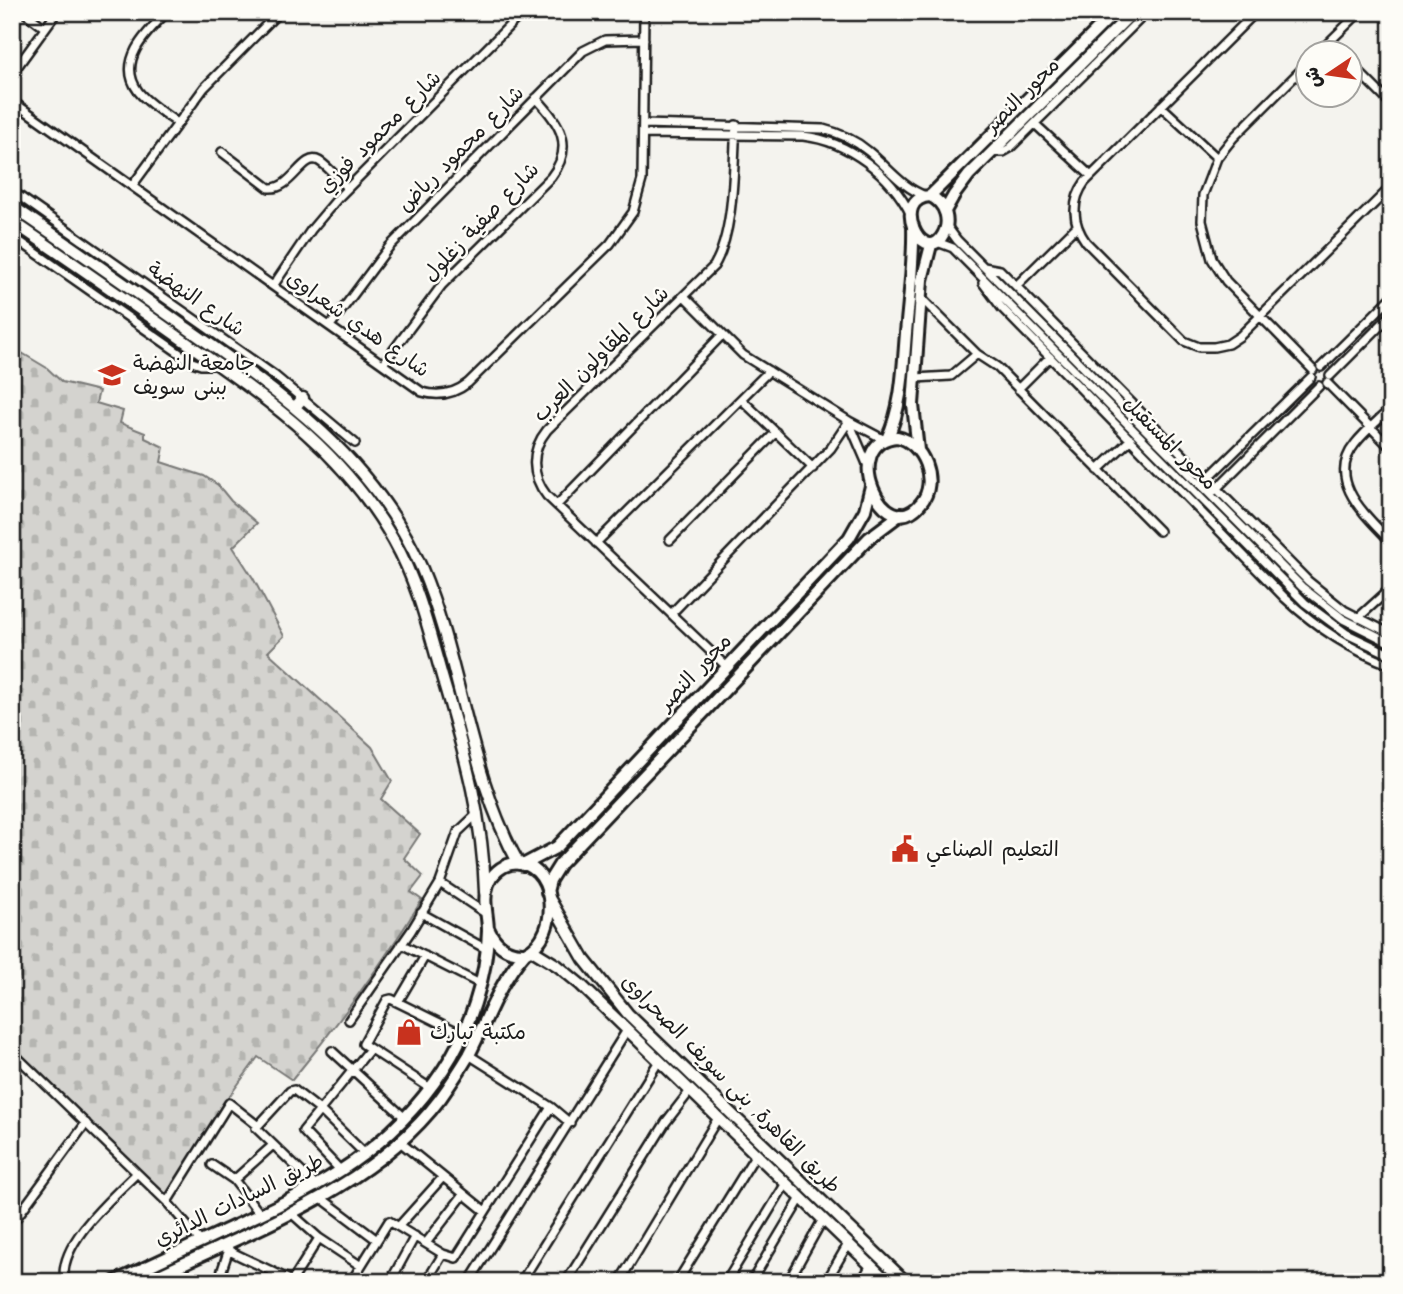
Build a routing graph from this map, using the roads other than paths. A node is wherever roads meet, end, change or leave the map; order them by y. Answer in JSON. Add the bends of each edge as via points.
{"nodes":[{"id":1,"x":24,"y":12,"type":"edge"},
{"id":2,"x":57,"y":12,"type":"edge"},
{"id":3,"x":167,"y":12,"type":"edge"},
{"id":4,"x":279,"y":12,"type":"edge"},
{"id":5,"x":523,"y":12,"type":"edge"},
{"id":6,"x":645,"y":12,"type":"edge"},
{"id":7,"x":1115,"y":12,"type":"edge"},
{"id":8,"x":1133,"y":12,"type":"edge"},
{"id":9,"x":1147,"y":12,"type":"edge"},
{"id":10,"x":1256,"y":12,"type":"edge"},
{"id":11,"x":1360,"y":12,"type":"edge"},
{"id":12,"x":45,"y":28,"type":"junction"},
{"id":13,"x":1334,"y":38,"type":"edge"},
{"id":14,"x":644,"y":39,"type":"junction"},
{"id":15,"x":12,"y":74,"type":"edge"},
{"id":16,"x":1294,"y":77,"type":"edge"},
{"id":17,"x":1364,"y":77,"type":"edge"},
{"id":18,"x":536,"y":98,"type":"junction"},
{"id":19,"x":12,"y":101,"type":"edge"},
{"id":20,"x":1391,"y":104,"type":"edge"},
{"id":21,"x":1161,"y":106,"type":"junction"},
{"id":22,"x":176,"y":122,"type":"junction"},
{"id":23,"x":643,"y":124,"type":"junction"},
{"id":24,"x":1035,"y":124,"type":"junction"},
{"id":25,"x":736,"y":125,"type":"junction"},
{"id":26,"x":643,"y":134,"type":"junction"},
{"id":27,"x":735,"y":136,"type":"junction"},
{"id":28,"x":222,"y":152,"type":"dead end"},
{"id":29,"x":992,"y":152,"type":"junction"},
{"id":30,"x":1217,"y":159,"type":"junction"},
{"id":31,"x":1091,"y":176,"type":"junction"},
{"id":32,"x":947,"y":179,"type":"junction"},
{"id":33,"x":132,"y":186,"type":"junction"},
{"id":34,"x":1391,"y":187,"type":"edge"},
{"id":35,"x":347,"y":188,"type":"junction"},
{"id":36,"x":957,"y":189,"type":"junction"},
{"id":37,"x":12,"y":191,"type":"edge"},
{"id":38,"x":928,"y":196,"type":"junction"},
{"id":39,"x":12,"y":206,"type":"edge"},
{"id":40,"x":945,"y":211,"type":"junction"},
{"id":41,"x":912,"y":220,"type":"junction"},
{"id":42,"x":12,"y":221,"type":"edge"},
{"id":43,"x":946,"y":225,"type":"junction"},
{"id":44,"x":1077,"y":226,"type":"junction"},
{"id":45,"x":12,"y":236,"type":"edge"},
{"id":46,"x":934,"y":243,"type":"junction"},
{"id":47,"x":984,"y":267,"type":"junction"},
{"id":48,"x":274,"y":286,"type":"junction"},
{"id":49,"x":1016,"y":286,"type":"junction"},
{"id":50,"x":685,"y":297,"type":"junction"},
{"id":51,"x":921,"y":297,"type":"junction"},
{"id":52,"x":1391,"y":298,"type":"edge"},
{"id":53,"x":1391,"y":315,"type":"edge"},
{"id":54,"x":1261,"y":316,"type":"junction"},
{"id":55,"x":330,"y":326,"type":"junction"},
{"id":56,"x":185,"y":327,"type":"junction"},
{"id":57,"x":722,"y":335,"type":"junction"},
{"id":58,"x":178,"y":337,"type":"junction"},
{"id":59,"x":1044,"y":346,"type":"junction"},
{"id":60,"x":977,"y":354,"type":"junction"},
{"id":61,"x":1050,"y":357,"type":"junction"},
{"id":62,"x":383,"y":364,"type":"junction"},
{"id":63,"x":218,"y":365,"type":"junction"},
{"id":64,"x":769,"y":371,"type":"junction"},
{"id":65,"x":1315,"y":371,"type":"junction"},
{"id":66,"x":915,"y":378,"type":"junction"},
{"id":67,"x":1328,"y":379,"type":"junction"},
{"id":68,"x":1318,"y":386,"type":"junction"},
{"id":69,"x":1018,"y":389,"type":"junction"},
{"id":70,"x":303,"y":398,"type":"junction"},
{"id":71,"x":741,"y":398,"type":"junction"},
{"id":72,"x":295,"y":407,"type":"junction"},
{"id":73,"x":1391,"y":408,"type":"edge"},
{"id":74,"x":849,"y":422,"type":"junction"},
{"id":75,"x":1371,"y":428,"type":"junction"},
{"id":76,"x":776,"y":432,"type":"junction"},
{"id":77,"x":886,"y":439,"type":"junction"},
{"id":78,"x":1130,"y":439,"type":"junction"},
{"id":79,"x":355,"y":443,"type":"dead end"},
{"id":80,"x":1391,"y":448,"type":"edge"},
{"id":81,"x":918,"y":450,"type":"junction"},
{"id":82,"x":813,"y":467,"type":"junction"},
{"id":83,"x":869,"y":468,"type":"junction"},
{"id":84,"x":1098,"y":470,"type":"junction"},
{"id":85,"x":1204,"y":482,"type":"junction"},
{"id":86,"x":872,"y":485,"type":"junction"},
{"id":87,"x":1213,"y":491,"type":"junction"},
{"id":88,"x":1194,"y":492,"type":"junction"},
{"id":89,"x":1206,"y":504,"type":"junction"},
{"id":90,"x":557,"y":505,"type":"junction"},
{"id":91,"x":901,"y":514,"type":"junction"},
{"id":92,"x":1203,"y":514,"type":"junction"},
{"id":93,"x":1159,"y":531,"type":"dead end"},
{"id":94,"x":670,"y":540,"type":"dead end"},
{"id":95,"x":1391,"y":542,"type":"edge"},
{"id":96,"x":596,"y":543,"type":"junction"},
{"id":97,"x":1391,"y":588,"type":"edge"},
{"id":98,"x":671,"y":614,"type":"junction"},
{"id":99,"x":1358,"y":618,"type":"junction"},
{"id":100,"x":1391,"y":634,"type":"edge"},
{"id":101,"x":1391,"y":643,"type":"edge"},
{"id":102,"x":1391,"y":654,"type":"edge"},
{"id":103,"x":1391,"y":665,"type":"edge"},
{"id":104,"x":727,"y":667,"type":"junction"},
{"id":105,"x":478,"y":813,"type":"junction"},
{"id":106,"x":521,"y":864,"type":"junction"},
{"id":107,"x":440,"y":883,"type":"junction"},
{"id":108,"x":548,"y":895,"type":"junction"},
{"id":109,"x":485,"y":898,"type":"junction"},
{"id":110,"x":421,"y":913,"type":"junction"},
{"id":111,"x":485,"y":913,"type":"junction"},
{"id":112,"x":488,"y":928,"type":"junction"},
{"id":113,"x":401,"y":944,"type":"junction"},
{"id":114,"x":486,"y":949,"type":"junction"},
{"id":115,"x":529,"y":952,"type":"junction"},
{"id":116,"x":425,"y":956,"type":"junction"},
{"id":117,"x":594,"y":973,"type":"junction"},
{"id":118,"x":480,"y":984,"type":"junction"},
{"id":119,"x":581,"y":985,"type":"junction"},
{"id":120,"x":474,"y":1001,"type":"junction"},
{"id":121,"x":398,"y":1002,"type":"junction"},
{"id":122,"x":491,"y":1006,"type":"junction"},
{"id":123,"x":349,"y":1020,"type":"dead end"},
{"id":124,"x":627,"y":1030,"type":"junction"},
{"id":125,"x":462,"y":1034,"type":"junction"},
{"id":126,"x":370,"y":1049,"type":"junction"},
{"id":127,"x":332,"y":1051,"type":"dead end"},
{"id":128,"x":12,"y":1052,"type":"edge"},
{"id":129,"x":469,"y":1055,"type":"junction"},
{"id":130,"x":659,"y":1061,"type":"junction"},
{"id":131,"x":354,"y":1070,"type":"junction"},
{"id":132,"x":430,"y":1088,"type":"junction"},
{"id":133,"x":690,"y":1091,"type":"junction"},
{"id":134,"x":551,"y":1107,"type":"junction"},
{"id":135,"x":321,"y":1111,"type":"junction"},
{"id":136,"x":405,"y":1118,"type":"junction"},
{"id":137,"x":718,"y":1118,"type":"junction"},
{"id":138,"x":86,"y":1123,"type":"junction"},
{"id":139,"x":570,"y":1123,"type":"junction"},
{"id":140,"x":257,"y":1125,"type":"junction"},
{"id":141,"x":400,"y":1142,"type":"junction"},
{"id":142,"x":273,"y":1145,"type":"junction"},
{"id":143,"x":365,"y":1154,"type":"junction"},
{"id":144,"x":755,"y":1154,"type":"junction"},
{"id":145,"x":212,"y":1165,"type":"dead end"},
{"id":146,"x":342,"y":1171,"type":"junction"},
{"id":147,"x":136,"y":1173,"type":"junction"},
{"id":148,"x":443,"y":1177,"type":"junction"},
{"id":149,"x":234,"y":1180,"type":"junction"},
{"id":150,"x":786,"y":1183,"type":"junction"},
{"id":151,"x":318,"y":1192,"type":"junction"},
{"id":152,"x":464,"y":1194,"type":"junction"},
{"id":153,"x":801,"y":1198,"type":"junction"},
{"id":154,"x":167,"y":1202,"type":"junction"},
{"id":155,"x":485,"y":1211,"type":"junction"},
{"id":156,"x":290,"y":1212,"type":"junction"},
{"id":157,"x":260,"y":1214,"type":"junction"},
{"id":158,"x":824,"y":1219,"type":"junction"},
{"id":159,"x":12,"y":1224,"type":"edge"},
{"id":160,"x":399,"y":1226,"type":"junction"},
{"id":161,"x":415,"y":1236,"type":"junction"},
{"id":162,"x":318,"y":1238,"type":"junction"},
{"id":163,"x":376,"y":1240,"type":"junction"},
{"id":164,"x":201,"y":1242,"type":"junction"},
{"id":165,"x":426,"y":1243,"type":"junction"},
{"id":166,"x":848,"y":1244,"type":"junction"},
{"id":167,"x":223,"y":1248,"type":"junction"},
{"id":168,"x":443,"y":1254,"type":"junction"},
{"id":169,"x":884,"y":1260,"type":"junction"},
{"id":170,"x":180,"y":1264,"type":"junction"},
{"id":171,"x":361,"y":1266,"type":"junction"},
{"id":172,"x":874,"y":1268,"type":"junction"},
{"id":173,"x":293,"y":1281,"type":"edge"},
{"id":174,"x":65,"y":1282,"type":"edge"},
{"id":175,"x":114,"y":1282,"type":"edge"},
{"id":176,"x":145,"y":1282,"type":"edge"},
{"id":177,"x":176,"y":1282,"type":"edge"},
{"id":178,"x":218,"y":1282,"type":"edge"},
{"id":179,"x":351,"y":1282,"type":"edge"},
{"id":180,"x":390,"y":1282,"type":"edge"},
{"id":181,"x":426,"y":1282,"type":"edge"},
{"id":182,"x":469,"y":1282,"type":"edge"},
{"id":183,"x":521,"y":1282,"type":"edge"},
{"id":184,"x":566,"y":1282,"type":"edge"},
{"id":185,"x":619,"y":1282,"type":"edge"},
{"id":186,"x":677,"y":1282,"type":"edge"},
{"id":187,"x":726,"y":1282,"type":"edge"},
{"id":188,"x":751,"y":1282,"type":"edge"},
{"id":189,"x":788,"y":1282,"type":"edge"},
{"id":190,"x":826,"y":1282,"type":"edge"},
{"id":191,"x":862,"y":1282,"type":"edge"},
{"id":192,"x":888,"y":1282,"type":"edge"},
{"id":193,"x":906,"y":1282,"type":"edge"}],
"edges":[{"from":1,"to":12,"type":"street"},
{"from":2,"to":12,"type":"street"},
{"from":3,"to":22,"type":"street","via":[[138,44],[131,71],[140,93]]},
{"from":4,"to":22,"type":"street"},
{"from":5,"to":35,"type":"street","name":"شارع محمود فوزي"},
{"from":6,"to":14,"type":"street","name":"شارع هدي شعراوى"},
{"from":7,"to":32,"type":"highway","name":"محور النصر"},
{"from":8,"to":29,"type":"highway","name":"محور النصر"},
{"from":9,"to":24,"type":"street"},
{"from":10,"to":21,"type":"street"},
{"from":11,"to":13,"type":"street"},
{"from":12,"to":15,"type":"street"},
{"from":14,"to":18,"type":"street","name":"شارع محمود رياض","via":[[594,44]]},
{"from":14,"to":23,"type":"street","name":"شارع هدي شعراوى"},
{"from":16,"to":30,"type":"street"},
{"from":17,"to":20,"type":"street"},
{"from":18,"to":55,"type":"street","name":"شارع محمود رياض","via":[[389,247]]},
{"from":18,"to":62,"type":"street","name":"شارع صفية زغلول","via":[[561,130],[557,168],[442,285]]},
{"from":19,"to":33,"type":"street","name":"شارع هدي شعراوى"},
{"from":21,"to":30,"type":"street"},
{"from":21,"to":31,"type":"street"},
{"from":22,"to":33,"type":"street"},
{"from":23,"to":25,"type":"street"},
{"from":23,"to":26,"type":"street","name":"شارع هدي شعراوى"},
{"from":24,"to":29,"type":"street","via":[[1007,150]]},
{"from":24,"to":31,"type":"street"},
{"from":25,"to":27,"type":"street","name":"شارع المقاولون العرب"},
{"from":25,"to":38,"type":"street","via":[[814,127],[840,134],[869,152],[905,186]]},
{"from":26,"to":27,"type":"street"},
{"from":26,"to":62,"type":"street","name":"شارع هدي شعراوى","via":[[640,191],[622,231],[468,383],[449,393],[429,394]]},
{"from":27,"to":41,"type":"street","via":[[803,136],[836,144],[862,159],[891,186]]},
{"from":27,"to":50,"type":"street","name":"شارع المقاولون العرب","via":[[726,240],[714,266]]},
{"from":28,"to":35,"type":"street","via":[[270,188],[284,186],[314,160]]},
{"from":29,"to":36,"type":"highway","name":"محور النصر"},
{"from":30,"to":54,"type":"street","via":[[1203,195],[1207,247],[1226,281]]},
{"from":31,"to":44,"type":"street","via":[[1077,198]]},
{"from":32,"to":36,"type":"highway"},
{"from":32,"to":38,"type":"highway","name":"محور النصر"},
{"from":33,"to":48,"type":"street","name":"شارع هدي شعراوى"},
{"from":34,"to":54,"type":"street"},
{"from":35,"to":48,"type":"street","name":"شارع محمود فوزي"},
{"from":36,"to":40,"type":"highway","name":"محور النصر"},
{"from":37,"to":70,"type":"street","name":"شارع النهضة"},
{"from":38,"to":40,"type":"highway"},
{"from":38,"to":41,"type":"highway","via":[[915,203]]},
{"from":39,"to":56,"type":"main road"},
{"from":40,"to":43,"type":"highway"},
{"from":41,"to":46,"type":"highway","via":[[919,239]]},
{"from":41,"to":77,"type":"highway","via":[[900,395]]},
{"from":42,"to":58,"type":"main road"},
{"from":43,"to":46,"type":"highway"},
{"from":43,"to":47,"type":"street","name":"محور المستقبل"},
{"from":44,"to":49,"type":"street"},
{"from":44,"to":54,"type":"street","via":[[1086,242],[1184,341],[1206,348],[1221,346]]},
{"from":45,"to":63,"type":"street","via":[[192,362]]},
{"from":46,"to":51,"type":"highway","via":[[923,271]]},
{"from":46,"to":59,"type":"street","name":"محور المستقبل","via":[[953,248]]},
{"from":47,"to":49,"type":"street","via":[[998,269]]},
{"from":47,"to":85,"type":"street","name":"محور المستقبل"},
{"from":48,"to":55,"type":"street","name":"شارع هدي شعراوى"},
{"from":49,"to":85,"type":"street"},
{"from":50,"to":57,"type":"street"},
{"from":50,"to":90,"type":"street","name":"شارع المقاولون العرب","via":[[543,435],[535,453],[535,473],[543,491]]},
{"from":51,"to":60,"type":"street"},
{"from":51,"to":66,"type":"highway"},
{"from":52,"to":65,"type":"street"},
{"from":53,"to":67,"type":"street"},
{"from":54,"to":65,"type":"street"},
{"from":55,"to":62,"type":"street","name":"شارع هدي شعراوى"},
{"from":56,"to":58,"type":"main road"},
{"from":56,"to":72,"type":"main road"},
{"from":57,"to":64,"type":"street"},
{"from":57,"to":90,"type":"street"},
{"from":58,"to":63,"type":"main road"},
{"from":59,"to":61,"type":"street"},
{"from":59,"to":88,"type":"street","name":"محور المستقبل"},
{"from":60,"to":66,"type":"street","via":[[951,376]]},
{"from":60,"to":69,"type":"street"},
{"from":61,"to":69,"type":"street"},
{"from":61,"to":78,"type":"street"},
{"from":63,"to":105,"type":"main road","via":[[270,401],[316,442],[356,485],[386,527],[419,597]]},
{"from":64,"to":71,"type":"street"},
{"from":64,"to":74,"type":"street"},
{"from":65,"to":67,"type":"street","via":[[1328,371]]},
{"from":65,"to":68,"type":"street","via":[[1312,382]]},
{"from":65,"to":85,"type":"street"},
{"from":66,"to":81,"type":"highway","via":[[913,415]]},
{"from":67,"to":68,"type":"street"},
{"from":67,"to":75,"type":"street"},
{"from":68,"to":87,"type":"street"},
{"from":69,"to":84,"type":"street"},
{"from":70,"to":72,"type":"main road"},
{"from":70,"to":79,"type":"street","name":"شارع النهضة"},
{"from":71,"to":76,"type":"street"},
{"from":71,"to":96,"type":"street"},
{"from":72,"to":106,"type":"main road","via":[[362,471],[405,535],[430,590],[480,748],[495,816]]},
{"from":73,"to":75,"type":"street"},
{"from":74,"to":77,"type":"street"},
{"from":74,"to":82,"type":"street"},
{"from":74,"to":83,"type":"street"},
{"from":75,"to":80,"type":"street"},
{"from":75,"to":95,"type":"street","via":[[1351,450],[1345,466],[1346,483],[1357,506]]},
{"from":76,"to":82,"type":"street"},
{"from":76,"to":94,"type":"street"},
{"from":77,"to":81,"type":"highway","via":[[907,439]]},
{"from":77,"to":83,"type":"highway","via":[[872,454]]},
{"from":78,"to":84,"type":"street"},
{"from":78,"to":92,"type":"street"},
{"from":81,"to":91,"type":"highway","via":[[928,490],[917,508]]},
{"from":82,"to":98,"type":"street"},
{"from":83,"to":86,"type":"highway"},
{"from":84,"to":93,"type":"street"},
{"from":85,"to":87,"type":"street"},
{"from":85,"to":88,"type":"street"},
{"from":86,"to":91,"type":"highway","via":[[884,508]]},
{"from":86,"to":104,"type":"highway","name":"محور النصر","via":[[854,531]]},
{"from":87,"to":89,"type":"street"},
{"from":87,"to":99,"type":"street","via":[[1308,582]]},
{"from":87,"to":101,"type":"street","name":"محور المستقبل","via":[[1319,602]]},
{"from":88,"to":89,"type":"street","name":"محور المستقبل"},
{"from":89,"to":92,"type":"street"},
{"from":89,"to":102,"type":"street","name":"محور المستقبل","via":[[1319,614],[1347,634]]},
{"from":90,"to":96,"type":"street","name":"شارع المقاولون العرب"},
{"from":91,"to":108,"type":"highway","name":"محور النصر","via":[[869,538],[560,864],[550,880]]},
{"from":92,"to":103,"type":"street","via":[[1302,614],[1341,642]]},
{"from":96,"to":98,"type":"street","name":"شارع المقاولون العرب"},
{"from":97,"to":99,"type":"street"},
{"from":98,"to":104,"type":"street","name":"شارع المقاولون العرب"},
{"from":99,"to":100,"type":"street"},
{"from":104,"to":106,"type":"highway","name":"محور النصر","via":[[557,847]]},
{"from":105,"to":107,"type":"street","via":[[458,832]]},
{"from":105,"to":109,"type":"main road"},
{"from":106,"to":108,"type":"highway","via":[[537,874]]},
{"from":106,"to":109,"type":"highway","via":[[496,873]]},
{"from":107,"to":110,"type":"street"},
{"from":107,"to":111,"type":"street"},
{"from":108,"to":115,"type":"highway","via":[[550,920],[540,942]]},
{"from":108,"to":117,"type":"main road","name":"طريق القاهرة, بنى سويف الصحراوى"},
{"from":109,"to":111,"type":"highway"},
{"from":110,"to":113,"type":"street"},
{"from":110,"to":114,"type":"street"},
{"from":111,"to":112,"type":"highway"},
{"from":112,"to":114,"type":"highway","name":"طريق السادات الدائري"},
{"from":112,"to":115,"type":"highway","via":[[493,939],[509,951]]},
{"from":113,"to":116,"type":"street"},
{"from":113,"to":123,"type":"street"},
{"from":114,"to":118,"type":"highway","name":"طريق السادات الدائري"},
{"from":115,"to":119,"type":"main road","name":"طريق القاهرة, بنى سويف الصحراوى","via":[[558,966]]},
{"from":115,"to":122,"type":"highway","name":"طريق السادات الدائري","via":[[508,974]]},
{"from":116,"to":118,"type":"street"},
{"from":116,"to":121,"type":"street"},
{"from":117,"to":119,"type":"main road"},
{"from":117,"to":169,"type":"main road","name":"طريق القاهرة, بنى سويف الصحراوى","via":[[641,1027]]},
{"from":118,"to":120,"type":"highway","name":"طريق السادات الدائري"},
{"from":119,"to":124,"type":"main road","name":"طريق القاهرة, بنى سويف الصحراوى"},
{"from":120,"to":122,"type":"highway","via":[[486,998]]},
{"from":120,"to":125,"type":"highway","name":"طريق السادات الدائري"},
{"from":121,"to":125,"type":"street"},
{"from":121,"to":126,"type":"street","via":[[388,999],[363,1041]]},
{"from":122,"to":129,"type":"highway","name":"طريق السادات الدائري"},
{"from":124,"to":130,"type":"main road","name":"طريق القاهرة, بنى سويف الصحراوى"},
{"from":124,"to":139,"type":"street"},
{"from":125,"to":132,"type":"highway","name":"طريق السادات الدائري"},
{"from":126,"to":131,"type":"street"},
{"from":126,"to":132,"type":"street"},
{"from":127,"to":131,"type":"street"},
{"from":128,"to":138,"type":"street"},
{"from":129,"to":134,"type":"street"},
{"from":129,"to":141,"type":"highway","name":"طريق السادات الدائري","via":[[438,1102]]},
{"from":130,"to":133,"type":"main road","name":"طريق القاهرة, بنى سويف الصحراوى"},
{"from":130,"to":183,"type":"street"},
{"from":131,"to":135,"type":"street"},
{"from":131,"to":136,"type":"street"},
{"from":132,"to":136,"type":"highway","name":"طريق السادات الدائري"},
{"from":133,"to":137,"type":"main road","name":"طريق القاهرة, بنى سويف الصحراوى"},
{"from":133,"to":184,"type":"street"},
{"from":134,"to":139,"type":"street"},
{"from":134,"to":155,"type":"street"},
{"from":135,"to":140,"type":"street","via":[[291,1090]]},
{"from":135,"to":143,"type":"street"},
{"from":135,"to":146,"type":"street","via":[[303,1132]]},
{"from":136,"to":143,"type":"highway","name":"طريق السادات الدائري"},
{"from":137,"to":144,"type":"main road","name":"طريق القاهرة, بنى سويف الصحراوى"},
{"from":137,"to":185,"type":"street"},
{"from":138,"to":147,"type":"street"},
{"from":138,"to":159,"type":"street"},
{"from":139,"to":182,"type":"street"},
{"from":140,"to":142,"type":"street","via":[[257,1131]]},
{"from":140,"to":154,"type":"street","via":[[229,1103]]},
{"from":141,"to":148,"type":"street"},
{"from":141,"to":151,"type":"highway","name":"طريق السادات الدائري","via":[[362,1173]]},
{"from":142,"to":149,"type":"street"},
{"from":142,"to":151,"type":"street"},
{"from":143,"to":146,"type":"highway","name":"طريق السادات الدائري"},
{"from":144,"to":150,"type":"main road","name":"طريق القاهرة, بنى سويف الصحراوى"},
{"from":144,"to":186,"type":"street"},
{"from":145,"to":149,"type":"street"},
{"from":146,"to":151,"type":"highway","name":"طريق السادات الدائري"},
{"from":147,"to":154,"type":"street"},
{"from":147,"to":174,"type":"street","via":[[98,1212],[68,1254]]},
{"from":148,"to":152,"type":"street"},
{"from":148,"to":160,"type":"street"},
{"from":149,"to":157,"type":"street"},
{"from":150,"to":153,"type":"main road","name":"طريق القاهرة, بنى سويف الصحراوى"},
{"from":150,"to":187,"type":"street"},
{"from":151,"to":156,"type":"highway","name":"طريق السادات الدائري"},
{"from":151,"to":157,"type":"highway","name":"طريق السادات الدائري"},
{"from":151,"to":163,"type":"street"},
{"from":152,"to":155,"type":"street"},
{"from":152,"to":165,"type":"street"},
{"from":153,"to":158,"type":"main road","name":"طريق القاهرة, بنى سويف الصحراوى"},
{"from":153,"to":188,"type":"street"},
{"from":154,"to":164,"type":"street"},
{"from":155,"to":168,"type":"street","via":[[456,1258]]},
{"from":156,"to":162,"type":"street"},
{"from":156,"to":167,"type":"highway","name":"طريق السادات الدائري"},
{"from":157,"to":164,"type":"highway","name":"طريق السادات الدائري"},
{"from":158,"to":166,"type":"main road","name":"طريق القاهرة, بنى سويف الصحراوى"},
{"from":158,"to":189,"type":"street"},
{"from":160,"to":161,"type":"street"},
{"from":160,"to":163,"type":"street","via":[[388,1222]]},
{"from":161,"to":165,"type":"street"},
{"from":161,"to":180,"type":"street"},
{"from":162,"to":171,"type":"street"},
{"from":162,"to":173,"type":"street"},
{"from":163,"to":171,"type":"street"},
{"from":164,"to":175,"type":"highway","name":"طريق السادات الدائري"},
{"from":165,"to":168,"type":"street"},
{"from":166,"to":172,"type":"main road","name":"طريق القاهرة, بنى سويف الصحراوى"},
{"from":166,"to":190,"type":"street"},
{"from":167,"to":170,"type":"highway","name":"طريق السادات الدائري"},
{"from":167,"to":173,"type":"street"},
{"from":167,"to":178,"type":"street"},
{"from":168,"to":181,"type":"street"},
{"from":169,"to":172,"type":"main road"},
{"from":169,"to":193,"type":"main road","name":"طريق القاهرة, بنى سويف الصحراوى"},
{"from":170,"to":176,"type":"highway","name":"طريق السادات الدائري"},
{"from":170,"to":177,"type":"street"},
{"from":171,"to":179,"type":"street"},
{"from":172,"to":191,"type":"street"},
{"from":172,"to":192,"type":"main road","name":"طريق القاهرة, بنى سويف الصحراوى"}]}
